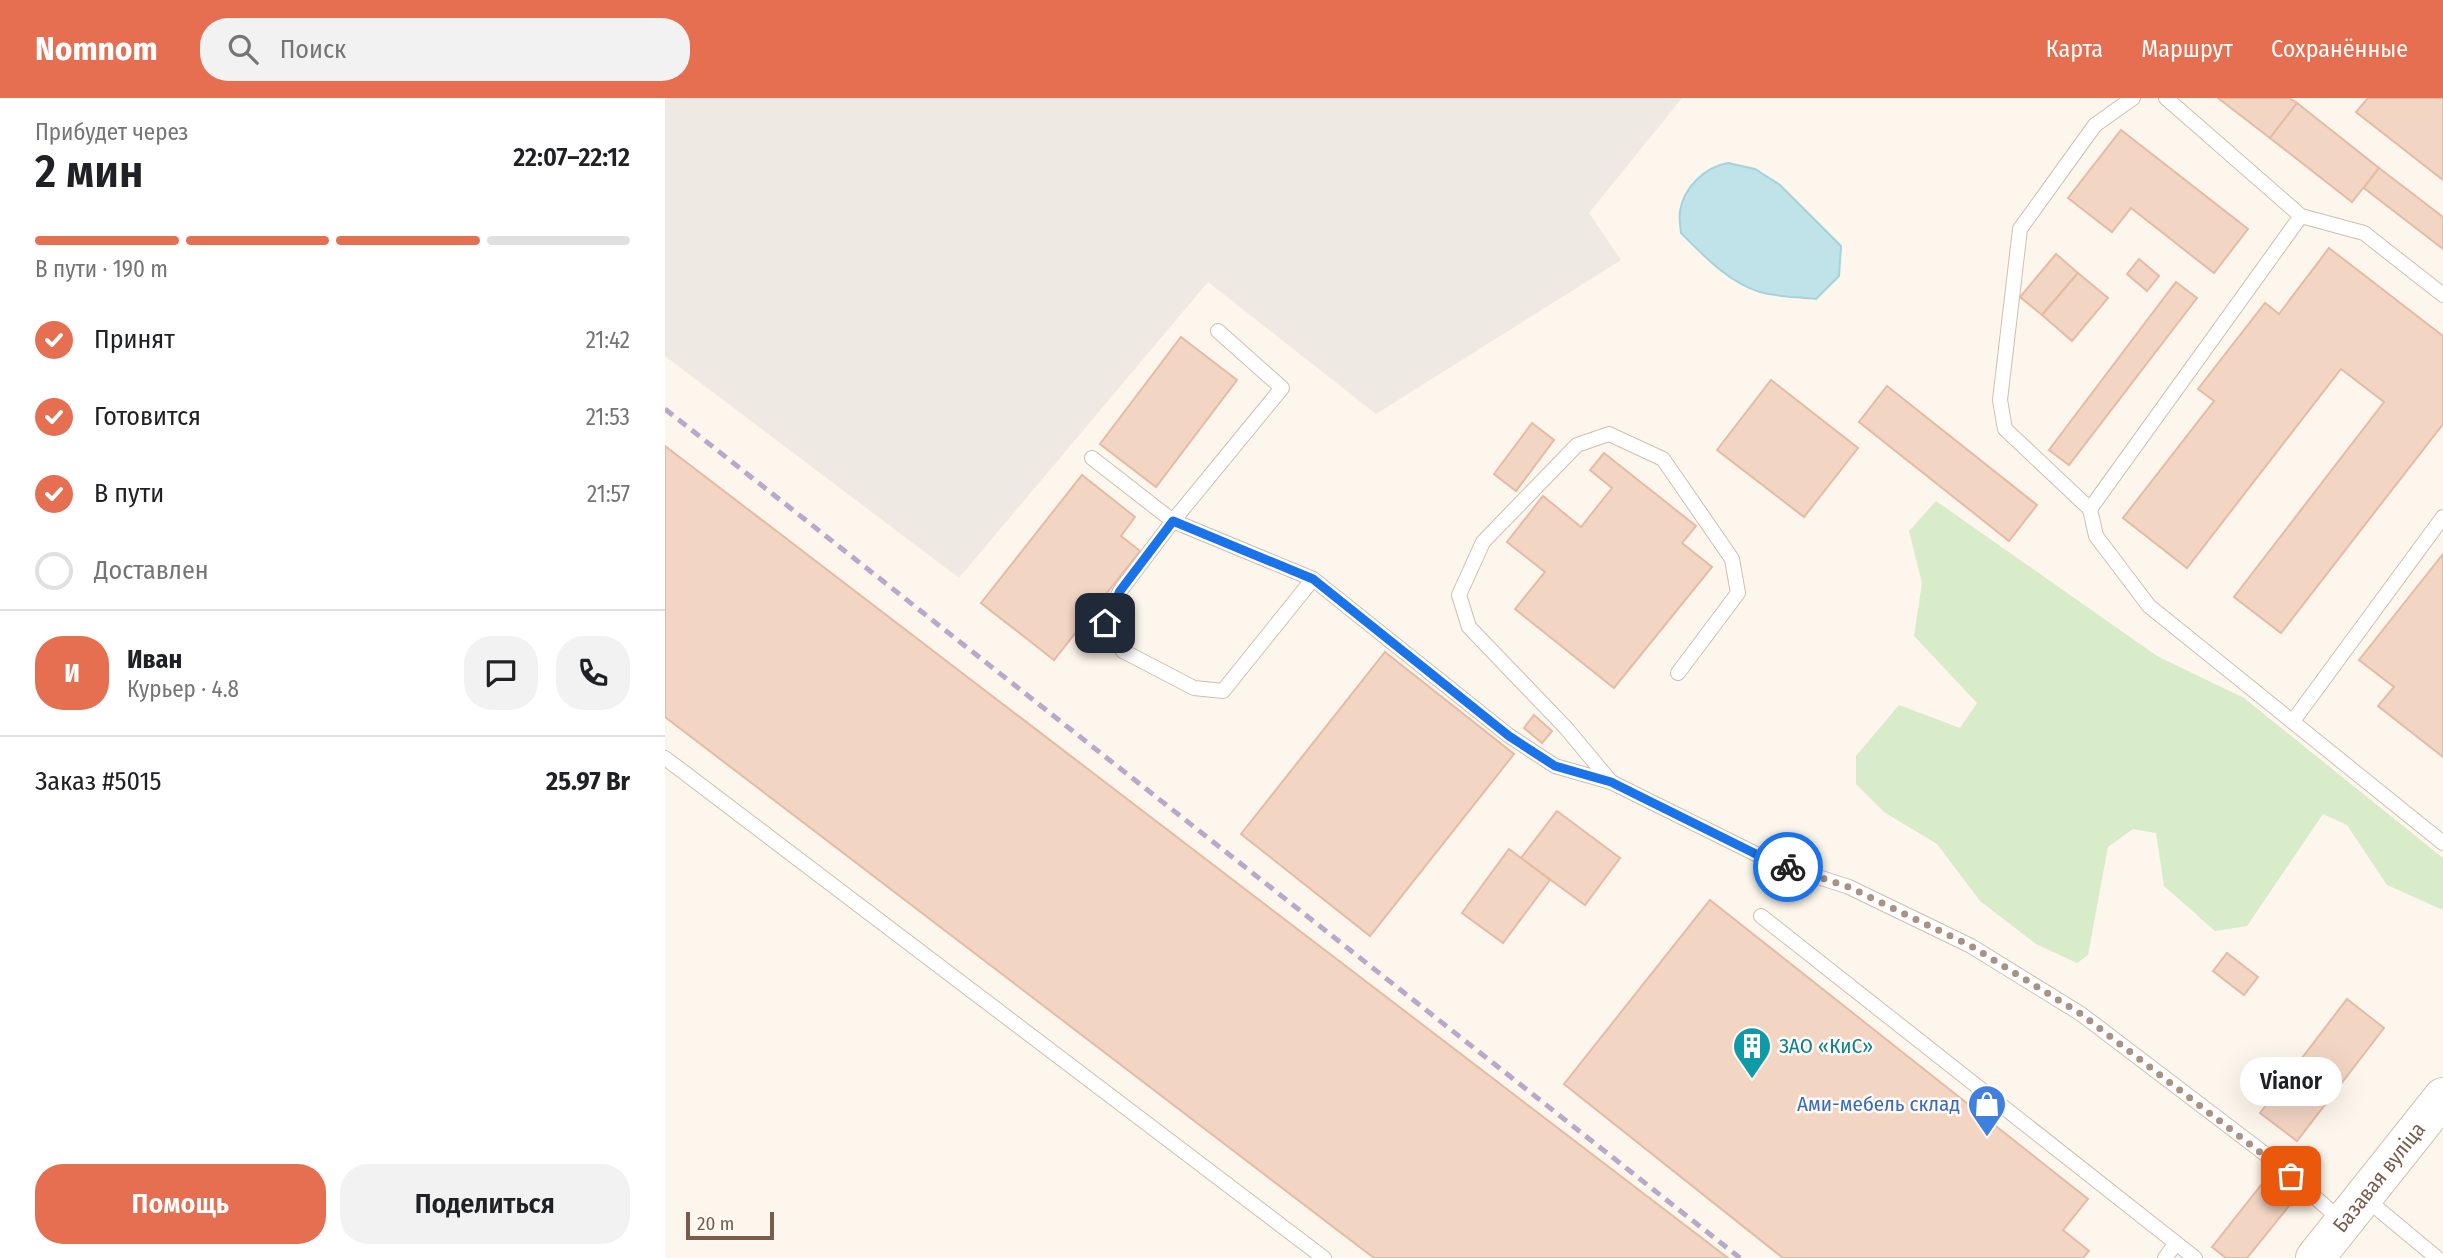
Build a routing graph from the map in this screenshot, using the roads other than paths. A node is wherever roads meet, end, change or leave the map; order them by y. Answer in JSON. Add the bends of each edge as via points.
{"nodes":[{"id":1,"x":2133,"y":98,"type":"edge"},
{"id":2,"x":2166,"y":98,"type":"edge"},
{"id":3,"x":2301,"y":216,"type":"junction"},
{"id":4,"x":2443,"y":295,"type":"edge"},
{"id":5,"x":1218,"y":331,"type":"dead end"},
{"id":6,"x":1092,"y":458,"type":"dead end"},
{"id":7,"x":2090,"y":509,"type":"junction"},
{"id":8,"x":2443,"y":517,"type":"edge"},
{"id":9,"x":1173,"y":521,"type":"junction"},
{"id":10,"x":1313,"y":579,"type":"junction"},
{"id":11,"x":1678,"y":673,"type":"dead end"},
{"id":12,"x":2293,"y":721,"type":"junction"},
{"id":13,"x":665,"y":758,"type":"edge"},
{"id":14,"x":1611,"y":782,"type":"junction"},
{"id":15,"x":2443,"y":843,"type":"edge"},
{"id":16,"x":1761,"y":916,"type":"dead end"},
{"id":17,"x":2443,"y":1097,"type":"edge"},
{"id":18,"x":2354,"y":1210,"type":"junction"},
{"id":19,"x":2176,"y":1243,"type":"junction"},
{"id":20,"x":1324,"y":1258,"type":"edge"},
{"id":21,"x":2165,"y":1258,"type":"edge"},
{"id":22,"x":2195,"y":1258,"type":"edge"},
{"id":23,"x":2315,"y":1258,"type":"edge"},
{"id":24,"x":2437,"y":1258,"type":"edge"}],
"edges":[{"from":1,"to":7,"type":"lane","via":[[2095,125],[2020,229],[2000,400],[2005,429]]},
{"from":2,"to":3,"type":"lane"},
{"from":3,"to":4,"type":"lane","via":[[2364,233]]},
{"from":3,"to":7,"type":"lane"},
{"from":5,"to":9,"type":"lane","via":[[1282,388]]},
{"from":6,"to":9,"type":"lane"},
{"from":7,"to":12,"type":"lane","via":[[2095,536],[2149,606]]},
{"from":8,"to":12,"type":"lane"},
{"from":9,"to":10,"type":"lane"},
{"from":9,"to":10,"type":"lane","via":[[1120,591],[1105,623],[1123,651],[1194,688],[1223,691]]},
{"from":10,"to":14,"type":"lane","via":[[1509,736],[1555,766]]},
{"from":11,"to":14,"type":"lane","via":[[1738,593],[1732,559],[1663,459],[1609,434],[1577,445],[1483,542],[1459,595],[1469,627]]},
{"from":12,"to":15,"type":"lane"},
{"from":13,"to":20,"type":"lane"},
{"from":14,"to":18,"type":"lane","via":[[1772,862],[1849,887],[1971,946],[2081,1014],[2273,1160]]},
{"from":16,"to":19,"type":"lane"},
{"from":17,"to":18,"type":"street","name":"Базавая вуліца"},
{"from":18,"to":23,"type":"street","name":"Базавая вуліца"},
{"from":18,"to":24,"type":"lane"},
{"from":19,"to":21,"type":"lane"},
{"from":19,"to":22,"type":"lane"}]}
